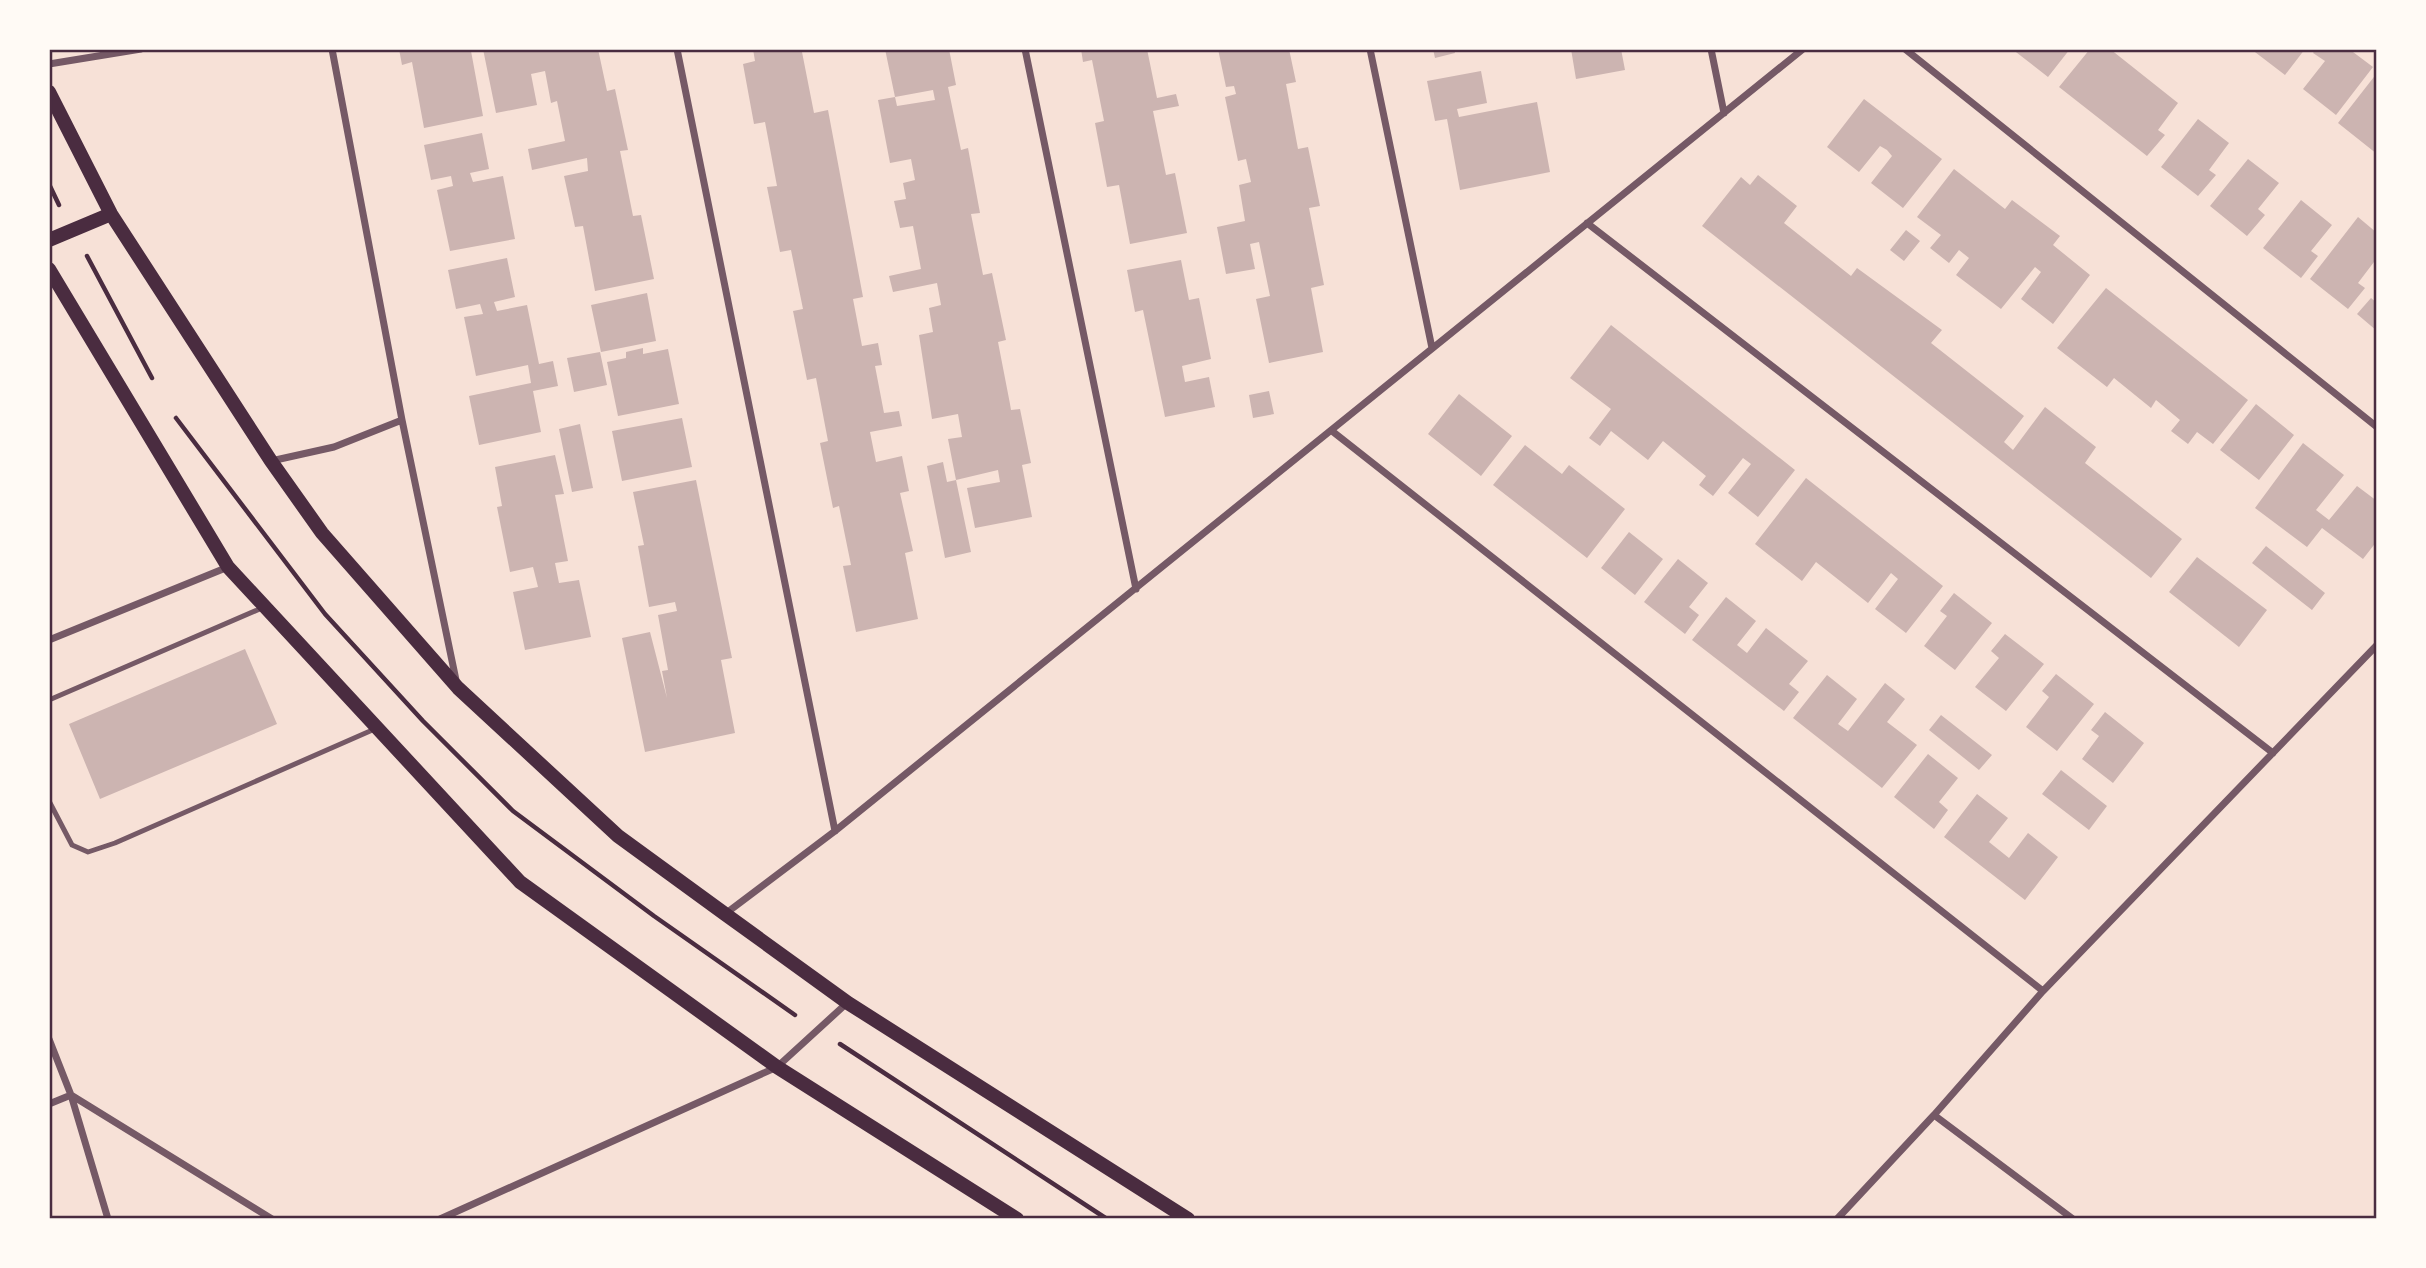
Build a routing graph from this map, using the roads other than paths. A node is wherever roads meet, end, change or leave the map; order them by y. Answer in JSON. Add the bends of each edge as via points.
{"nodes":[{"id":1,"x":141,"y":49,"type":"edge"},
{"id":2,"x":332,"y":49,"type":"edge"},
{"id":3,"x":677,"y":49,"type":"edge"},
{"id":4,"x":1026,"y":49,"type":"edge"},
{"id":5,"x":1370,"y":49,"type":"edge"},
{"id":6,"x":1711,"y":49,"type":"edge"},
{"id":7,"x":1803,"y":49,"type":"edge"},
{"id":8,"x":1905,"y":49,"type":"edge"},
{"id":9,"x":49,"y":64,"type":"edge"},
{"id":10,"x":49,"y":92,"type":"edge"},
{"id":11,"x":1724,"y":113,"type":"junction"},
{"id":12,"x":111,"y":215,"type":"junction"},
{"id":13,"x":1587,"y":223,"type":"junction"},
{"id":14,"x":49,"y":240,"type":"edge"},
{"id":15,"x":49,"y":269,"type":"edge"},
{"id":16,"x":1432,"y":348,"type":"junction"},
{"id":17,"x":402,"y":420,"type":"junction"},
{"id":18,"x":2377,"y":427,"type":"edge"},
{"id":19,"x":1332,"y":431,"type":"junction"},
{"id":20,"x":271,"y":461,"type":"junction"},
{"id":21,"x":228,"y":567,"type":"junction"},
{"id":22,"x":1136,"y":589,"type":"junction"},
{"id":23,"x":265,"y":606,"type":"junction"},
{"id":24,"x":49,"y":640,"type":"edge"},
{"id":25,"x":2377,"y":645,"type":"edge"},
{"id":26,"x":457,"y":688,"type":"junction"},
{"id":27,"x":49,"y":700,"type":"edge"},
{"id":28,"x":377,"y":728,"type":"junction"},
{"id":29,"x":2273,"y":753,"type":"junction"},
{"id":30,"x":49,"y":801,"type":"edge"},
{"id":31,"x":835,"y":831,"type":"junction"},
{"id":32,"x":725,"y":914,"type":"junction"},
{"id":33,"x":2043,"y":991,"type":"junction"},
{"id":34,"x":848,"y":1003,"type":"junction"},
{"id":35,"x":49,"y":1039,"type":"edge"},
{"id":36,"x":777,"y":1067,"type":"junction"},
{"id":37,"x":71,"y":1095,"type":"junction"},
{"id":38,"x":49,"y":1104,"type":"edge"},
{"id":39,"x":1934,"y":1115,"type":"junction"},
{"id":40,"x":108,"y":1219,"type":"edge"},
{"id":41,"x":272,"y":1219,"type":"edge"},
{"id":42,"x":440,"y":1219,"type":"edge"},
{"id":43,"x":1017,"y":1219,"type":"edge"},
{"id":44,"x":1188,"y":1219,"type":"edge"},
{"id":45,"x":1837,"y":1219,"type":"edge"},
{"id":46,"x":2073,"y":1219,"type":"edge"}],
"edges":[{"from":1,"to":9,"type":"street"},
{"from":2,"to":17,"type":"street"},
{"from":3,"to":31,"type":"street"},
{"from":4,"to":22,"type":"street"},
{"from":5,"to":16,"type":"street"},
{"from":6,"to":11,"type":"street"},
{"from":7,"to":11,"type":"street"},
{"from":8,"to":18,"type":"street"},
{"from":10,"to":12,"type":"main road"},
{"from":11,"to":13,"type":"street"},
{"from":12,"to":14,"type":"main road"},
{"from":12,"to":20,"type":"main road"},
{"from":13,"to":16,"type":"street"},
{"from":13,"to":29,"type":"street"},
{"from":15,"to":21,"type":"main road"},
{"from":16,"to":19,"type":"street"},
{"from":17,"to":20,"type":"street","via":[[334,447]]},
{"from":17,"to":26,"type":"street"},
{"from":19,"to":22,"type":"street"},
{"from":19,"to":33,"type":"street"},
{"from":20,"to":26,"type":"main road","via":[[322,533]]},
{"from":21,"to":23,"type":"main road"},
{"from":21,"to":24,"type":"street"},
{"from":22,"to":31,"type":"street"},
{"from":23,"to":27,"type":"lane"},
{"from":23,"to":28,"type":"main road"},
{"from":25,"to":29,"type":"street"},
{"from":26,"to":32,"type":"main road","via":[[618,836]]},
{"from":28,"to":30,"type":"lane","via":[[88,852],[72,845]]},
{"from":28,"to":36,"type":"main road","via":[[520,882]]},
{"from":29,"to":33,"type":"street"},
{"from":31,"to":32,"type":"street"},
{"from":32,"to":34,"type":"main road"},
{"from":33,"to":39,"type":"street"},
{"from":34,"to":36,"type":"street"},
{"from":34,"to":44,"type":"main road"},
{"from":35,"to":37,"type":"street"},
{"from":36,"to":42,"type":"street"},
{"from":36,"to":43,"type":"main road"},
{"from":37,"to":38,"type":"street"},
{"from":37,"to":40,"type":"street"},
{"from":37,"to":41,"type":"street"},
{"from":39,"to":45,"type":"street"},
{"from":39,"to":46,"type":"street"}]}
